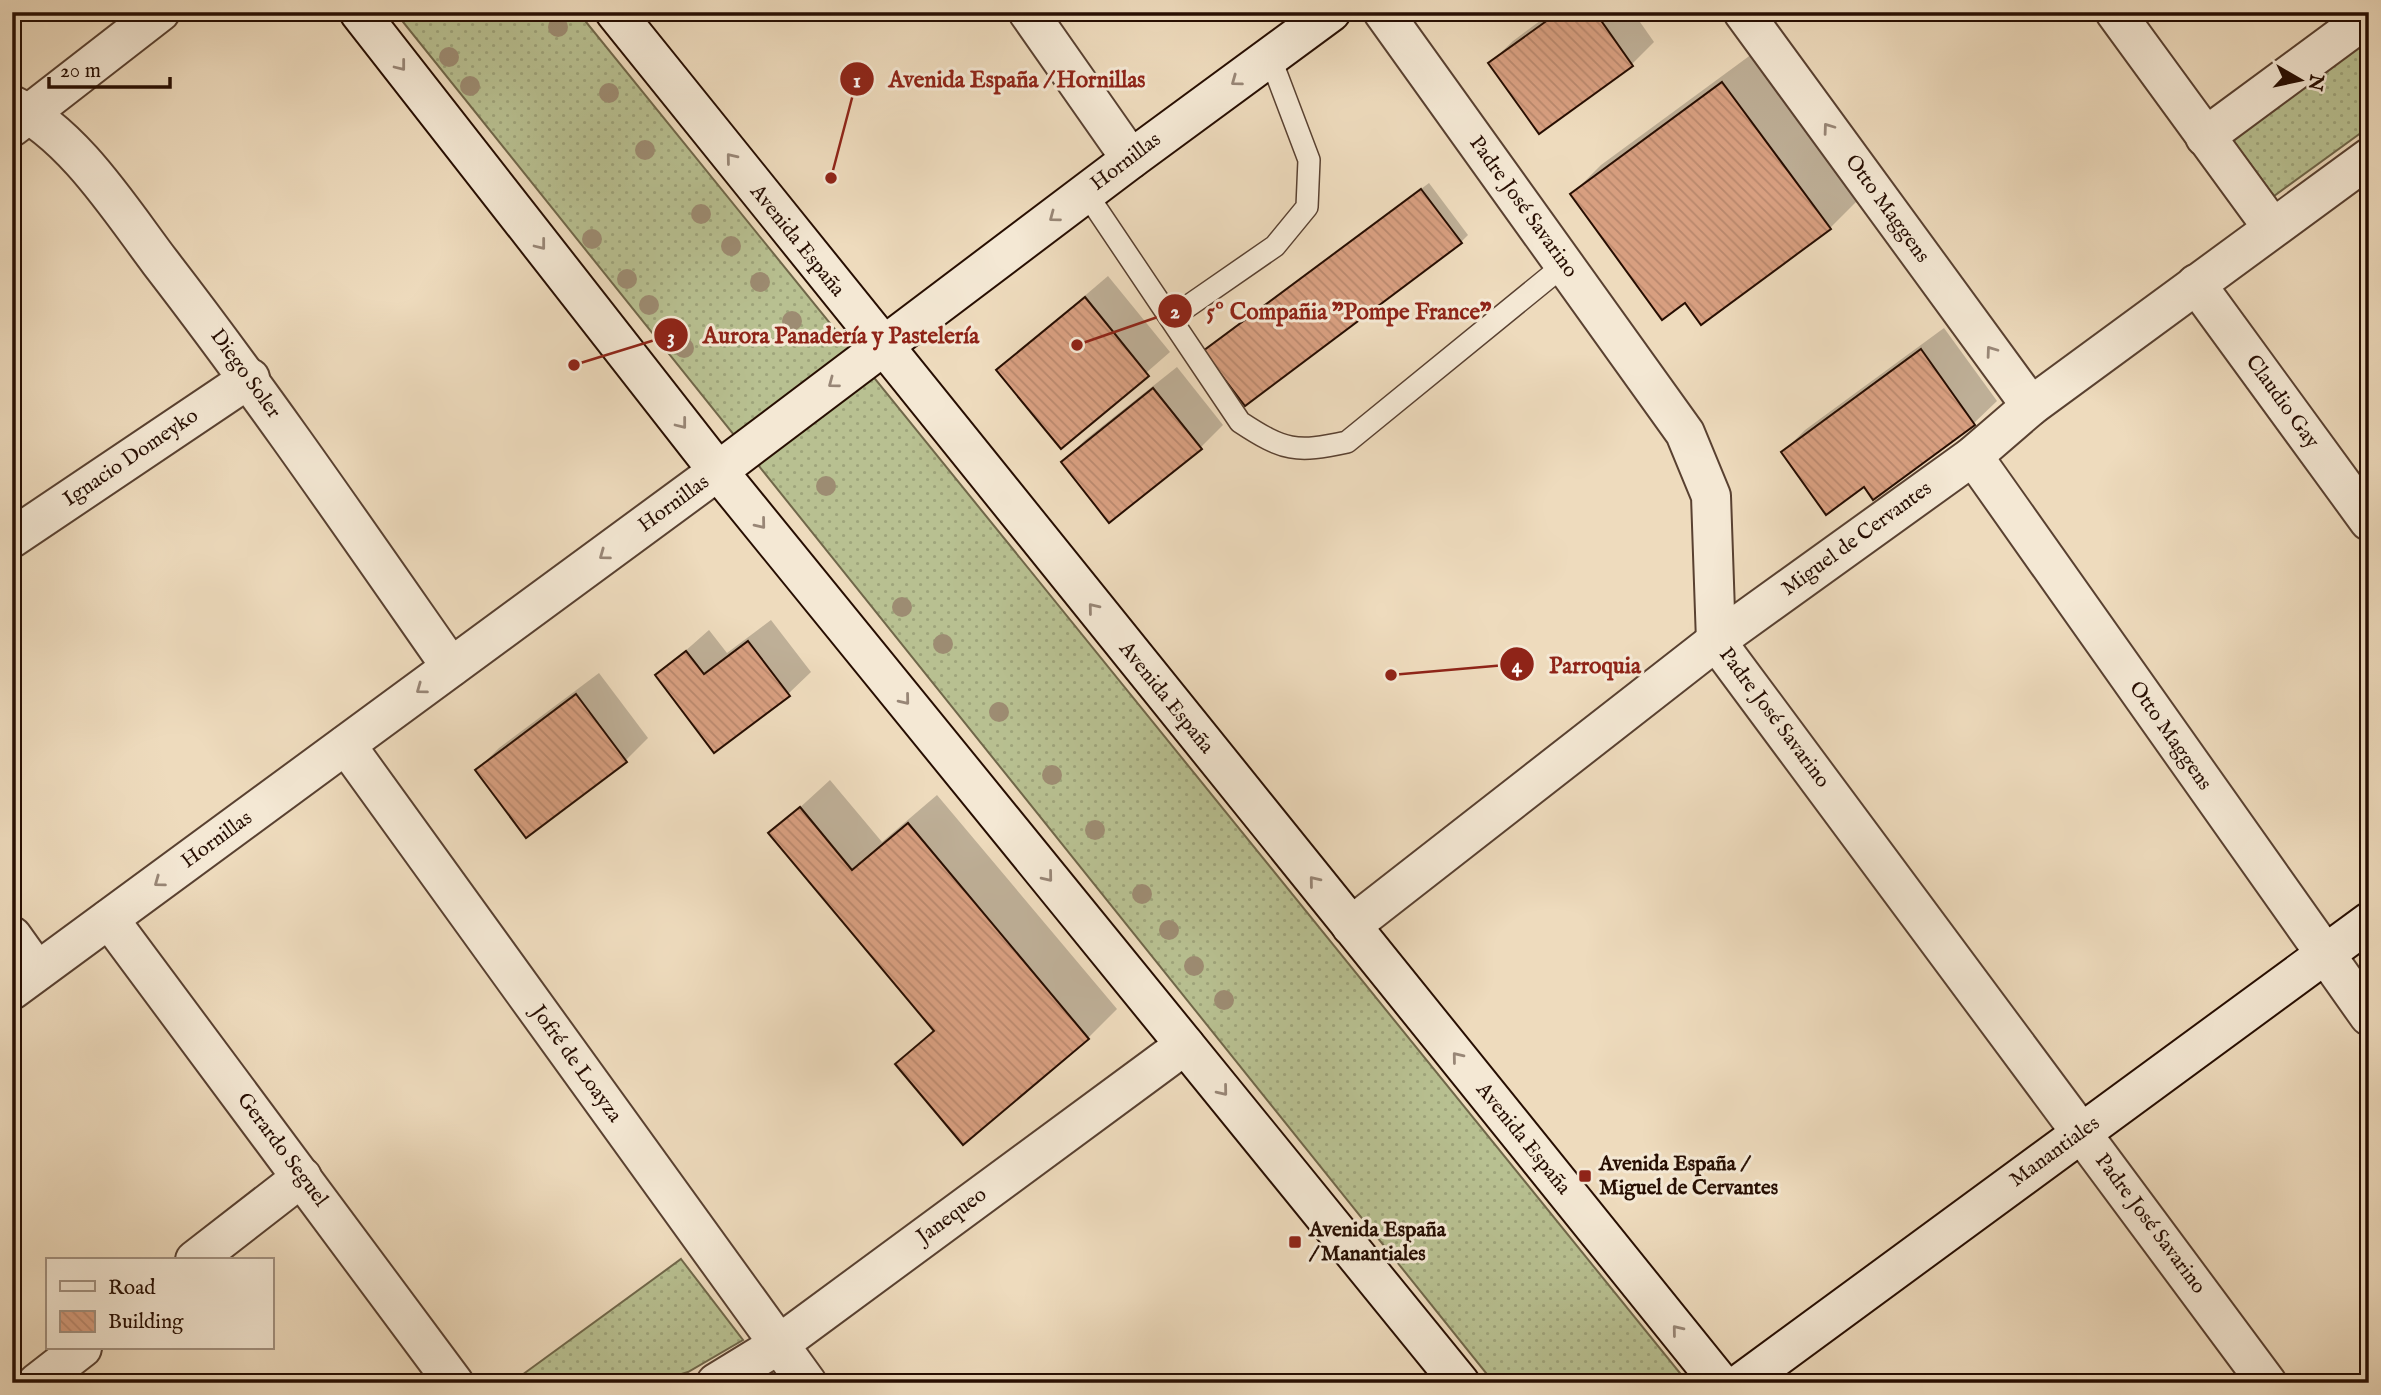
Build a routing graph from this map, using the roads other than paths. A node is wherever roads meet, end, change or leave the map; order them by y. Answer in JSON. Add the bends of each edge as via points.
{"nodes":[{"id":1,"x":160,"y":12,"type":"edge"},
{"id":2,"x":359,"y":12,"type":"edge"},
{"id":3,"x":615,"y":12,"type":"edge"},
{"id":4,"x":1028,"y":12,"type":"edge"},
{"id":5,"x":1331,"y":12,"type":"edge"},
{"id":6,"x":1383,"y":12,"type":"edge"},
{"id":7,"x":1743,"y":12,"type":"edge"},
{"id":8,"x":2115,"y":12,"type":"edge"},
{"id":9,"x":2369,"y":16,"type":"edge"},
{"id":10,"x":1270,"y":57,"type":"junction"},
{"id":11,"x":18,"y":115,"type":"edge"},
{"id":12,"x":2206,"y":137,"type":"junction"},
{"id":13,"x":2369,"y":158,"type":"edge"},
{"id":14,"x":1130,"y":159,"type":"junction"},
{"id":15,"x":1086,"y":193,"type":"junction"},
{"id":16,"x":2272,"y":227,"type":"junction"},
{"id":17,"x":1564,"y":265,"type":"junction"},
{"id":18,"x":2196,"y":284,"type":"junction"},
{"id":19,"x":1171,"y":318,"type":"junction"},
{"id":20,"x":881,"y":346,"type":"junction"},
{"id":21,"x":250,"y":378,"type":"junction"},
{"id":22,"x":2031,"y":406,"type":"junction"},
{"id":23,"x":1972,"y":456,"type":"junction"},
{"id":24,"x":718,"y":471,"type":"junction"},
{"id":25,"x":2368,"y":519,"type":"edge"},
{"id":26,"x":12,"y":538,"type":"edge"},
{"id":27,"x":1716,"y":641,"type":"junction"},
{"id":28,"x":451,"y":667,"type":"junction"},
{"id":29,"x":346,"y":745,"type":"junction"},
{"id":30,"x":109,"y":919,"type":"junction"},
{"id":31,"x":2369,"y":922,"type":"edge"},
{"id":32,"x":1351,"y":926,"type":"junction"},
{"id":33,"x":12,"y":936,"type":"edge"},
{"id":34,"x":2324,"y":954,"type":"junction"},
{"id":35,"x":25,"y":981,"type":"edge"},
{"id":36,"x":2369,"y":1016,"type":"edge"},
{"id":37,"x":1185,"y":1045,"type":"junction"},
{"id":38,"x":2082,"y":1133,"type":"junction"},
{"id":39,"x":302,"y":1178,"type":"junction"},
{"id":40,"x":198,"y":1258,"type":"edge"},
{"id":41,"x":778,"y":1345,"type":"junction"},
{"id":42,"x":79,"y":1350,"type":"edge"},
{"id":43,"x":37,"y":1383,"type":"edge"},
{"id":44,"x":454,"y":1383,"type":"edge"},
{"id":45,"x":716,"y":1383,"type":"edge"},
{"id":46,"x":807,"y":1383,"type":"edge"},
{"id":47,"x":1460,"y":1383,"type":"edge"},
{"id":48,"x":1720,"y":1383,"type":"edge"},
{"id":49,"x":1741,"y":1383,"type":"edge"},
{"id":50,"x":2267,"y":1383,"type":"edge"}],
"edges":[{"from":1,"to":11,"type":"street"},
{"from":2,"to":24,"type":"street","one_way":true},
{"from":20,"to":3,"type":"street","name":"Avenida España","one_way":true},
{"from":4,"to":14,"type":"street"},
{"from":5,"to":10,"type":"street","name":"Hornillas"},
{"from":6,"to":17,"type":"street","name":"Padre José Savarino"},
{"from":22,"to":7,"type":"street","name":"Otto Maggens","one_way":true},
{"from":8,"to":12,"type":"street"},
{"from":9,"to":12,"type":"street"},
{"from":10,"to":14,"type":"street","name":"Hornillas","one_way":true},
{"from":10,"to":19,"type":"lane","via":[[1309,160],[1307,207],[1275,246]]},
{"from":11,"to":21,"type":"street","name":"Diego Soler","via":[[85,164]]},
{"from":12,"to":16,"type":"street"},
{"from":13,"to":16,"type":"street","name":"Miguel de Cervantes"},
{"from":14,"to":15,"type":"street","name":"Hornillas"},
{"from":15,"to":19,"type":"lane"},
{"from":15,"to":20,"type":"street","name":"Hornillas","one_way":true},
{"from":16,"to":18,"type":"street","name":"Miguel de Cervantes"},
{"from":17,"to":19,"type":"lane","via":[[1347,442],[1305,451],[1265,439],[1240,422]]},
{"from":17,"to":27,"type":"street","name":"Padre José Savarino","via":[[1685,433],[1711,496]]},
{"from":18,"to":22,"type":"street","name":"Miguel de Cervantes"},
{"from":18,"to":25,"type":"street","name":"Claudio Gay"},
{"from":20,"to":24,"type":"street","name":"Hornillas","one_way":true},
{"from":32,"to":20,"type":"street","name":"Avenida España","one_way":true},
{"from":21,"to":26,"type":"street","name":"Ignacio Domeyko"},
{"from":21,"to":28,"type":"street","name":"Diego Soler"},
{"from":22,"to":23,"type":"street","name":"Miguel de Cervantes"},
{"from":23,"to":27,"type":"street","name":"Miguel de Cervantes"},
{"from":23,"to":34,"type":"street","name":"Otto Maggens"},
{"from":24,"to":28,"type":"street","name":"Hornillas","one_way":true},
{"from":24,"to":37,"type":"street","one_way":true},
{"from":27,"to":32,"type":"street","name":"Miguel de Cervantes"},
{"from":27,"to":38,"type":"street","name":"Padre José Savarino"},
{"from":28,"to":29,"type":"street","name":"Hornillas","one_way":true},
{"from":29,"to":30,"type":"street","name":"Hornillas","one_way":true},
{"from":29,"to":41,"type":"street","name":"Jofré de Loayza"},
{"from":30,"to":35,"type":"street","name":"Hornillas"},
{"from":30,"to":39,"type":"street","name":"Gerardo Seguel"},
{"from":31,"to":34,"type":"street","name":"Manantiales"},
{"from":48,"to":32,"type":"street","name":"Avenida España","one_way":true},
{"from":33,"to":35,"type":"street"},
{"from":34,"to":36,"type":"street","name":"Otto Maggens"},
{"from":34,"to":38,"type":"street","name":"Manantiales"},
{"from":37,"to":41,"type":"street","name":"Janequeo"},
{"from":37,"to":47,"type":"street","one_way":true},
{"from":38,"to":49,"type":"street","name":"Manantiales"},
{"from":38,"to":50,"type":"street","name":"Padre José Savarino"},
{"from":39,"to":40,"type":"street"},
{"from":39,"to":44,"type":"street","name":"Gerardo Seguel"},
{"from":41,"to":45,"type":"street","name":"Janequeo"},
{"from":41,"to":46,"type":"street","name":"Jofré de Loayza"},
{"from":42,"to":43,"type":"street"}]}
